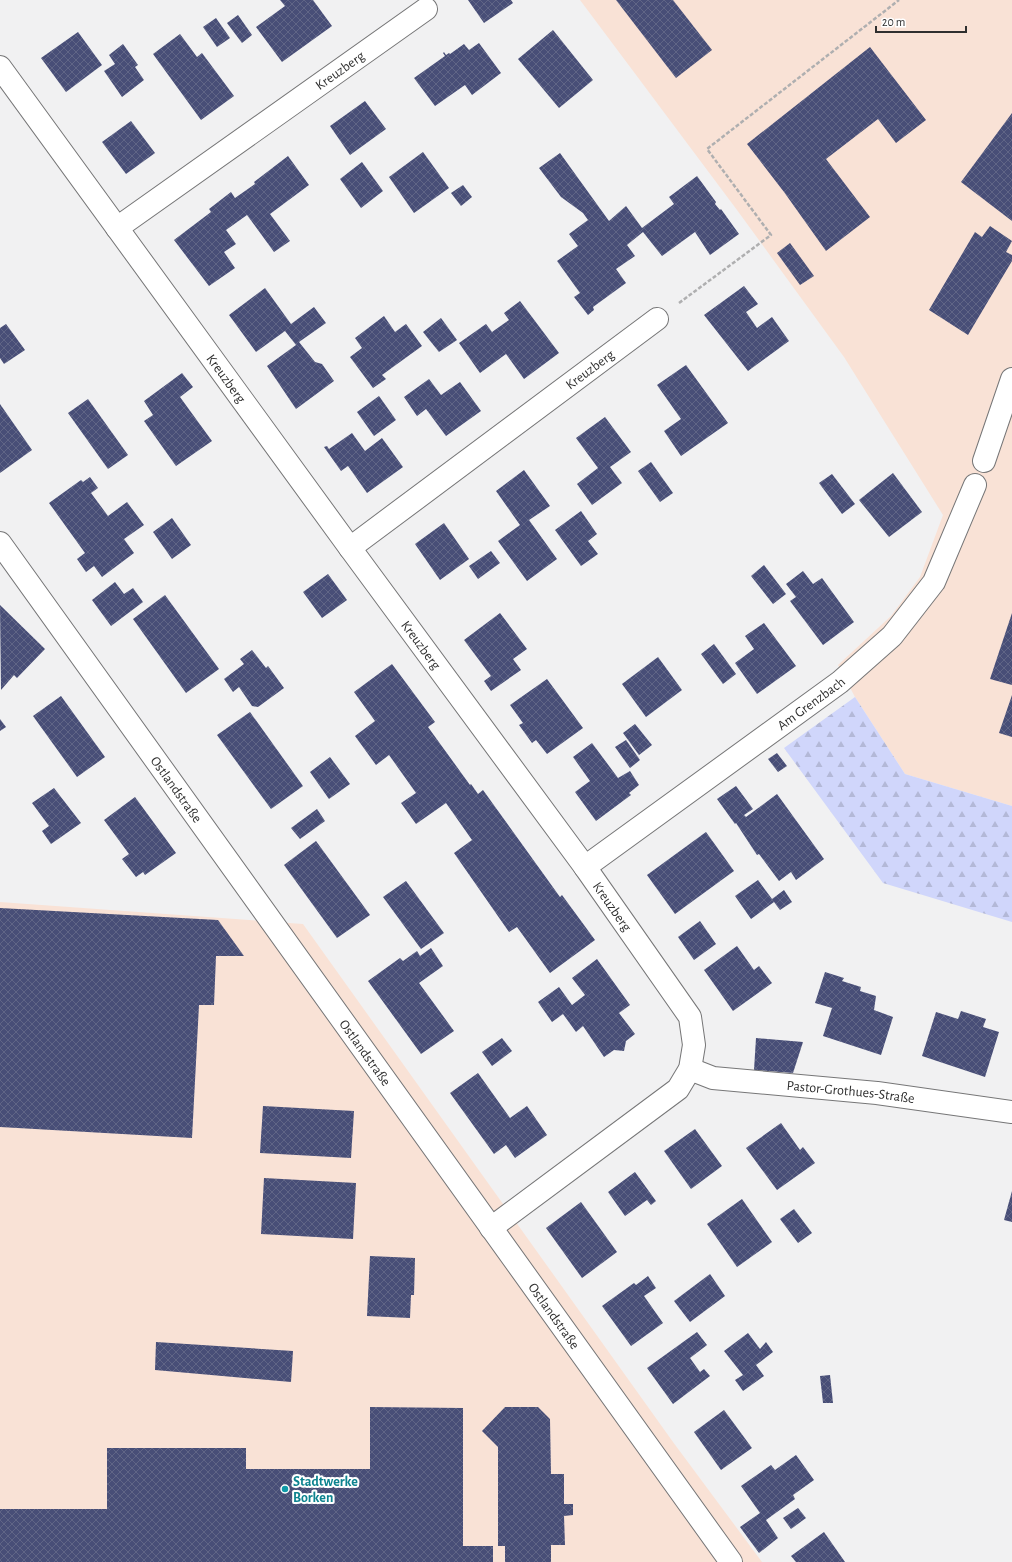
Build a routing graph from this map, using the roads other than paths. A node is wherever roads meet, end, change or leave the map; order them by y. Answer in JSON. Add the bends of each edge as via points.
{"nodes":[{"id":1,"x":426,"y":9,"type":"dead end"},
{"id":2,"x":0,"y":67,"type":"edge"},
{"id":3,"x":117,"y":228,"type":"junction"},
{"id":4,"x":657,"y":319,"type":"road end"},
{"id":5,"x":1012,"y":380,"type":"edge"},
{"id":6,"x":984,"y":461,"type":"dead end"},
{"id":7,"x":975,"y":485,"type":"dead end"},
{"id":8,"x":0,"y":543,"type":"edge"},
{"id":9,"x":350,"y":548,"type":"junction"},
{"id":10,"x":585,"y":867,"type":"junction"},
{"id":11,"x":690,"y":1069,"type":"junction"},
{"id":12,"x":1012,"y":1112,"type":"edge"},
{"id":13,"x":491,"y":1228,"type":"junction"},
{"id":14,"x":731,"y":1562,"type":"edge"}],
"edges":[{"from":1,"to":3,"type":"street","name":"Kreuzberg"},
{"from":2,"to":3,"type":"street","name":"Kreuzberg"},
{"from":3,"to":9,"type":"street","name":"Kreuzberg"},
{"from":4,"to":9,"type":"street","name":"Kreuzberg"},
{"from":5,"to":6,"type":"street"},
{"from":7,"to":10,"type":"street","name":"Am Grenzbach","via":[[934,582],[892,636],[840,682]]},
{"from":8,"to":13,"type":"street","name":"Ostlandstraße"},
{"from":9,"to":10,"type":"street","name":"Kreuzberg"},
{"from":10,"to":11,"type":"street","name":"Kreuzberg","via":[[690,1017],[694,1045]]},
{"from":11,"to":12,"type":"street","name":"Pastor-Grothues-Straße","via":[[713,1078],[877,1093]]},
{"from":11,"to":13,"type":"street","name":"Kreuzberg","via":[[678,1089]]},
{"from":13,"to":14,"type":"street","name":"Ostlandstraße"}]}
